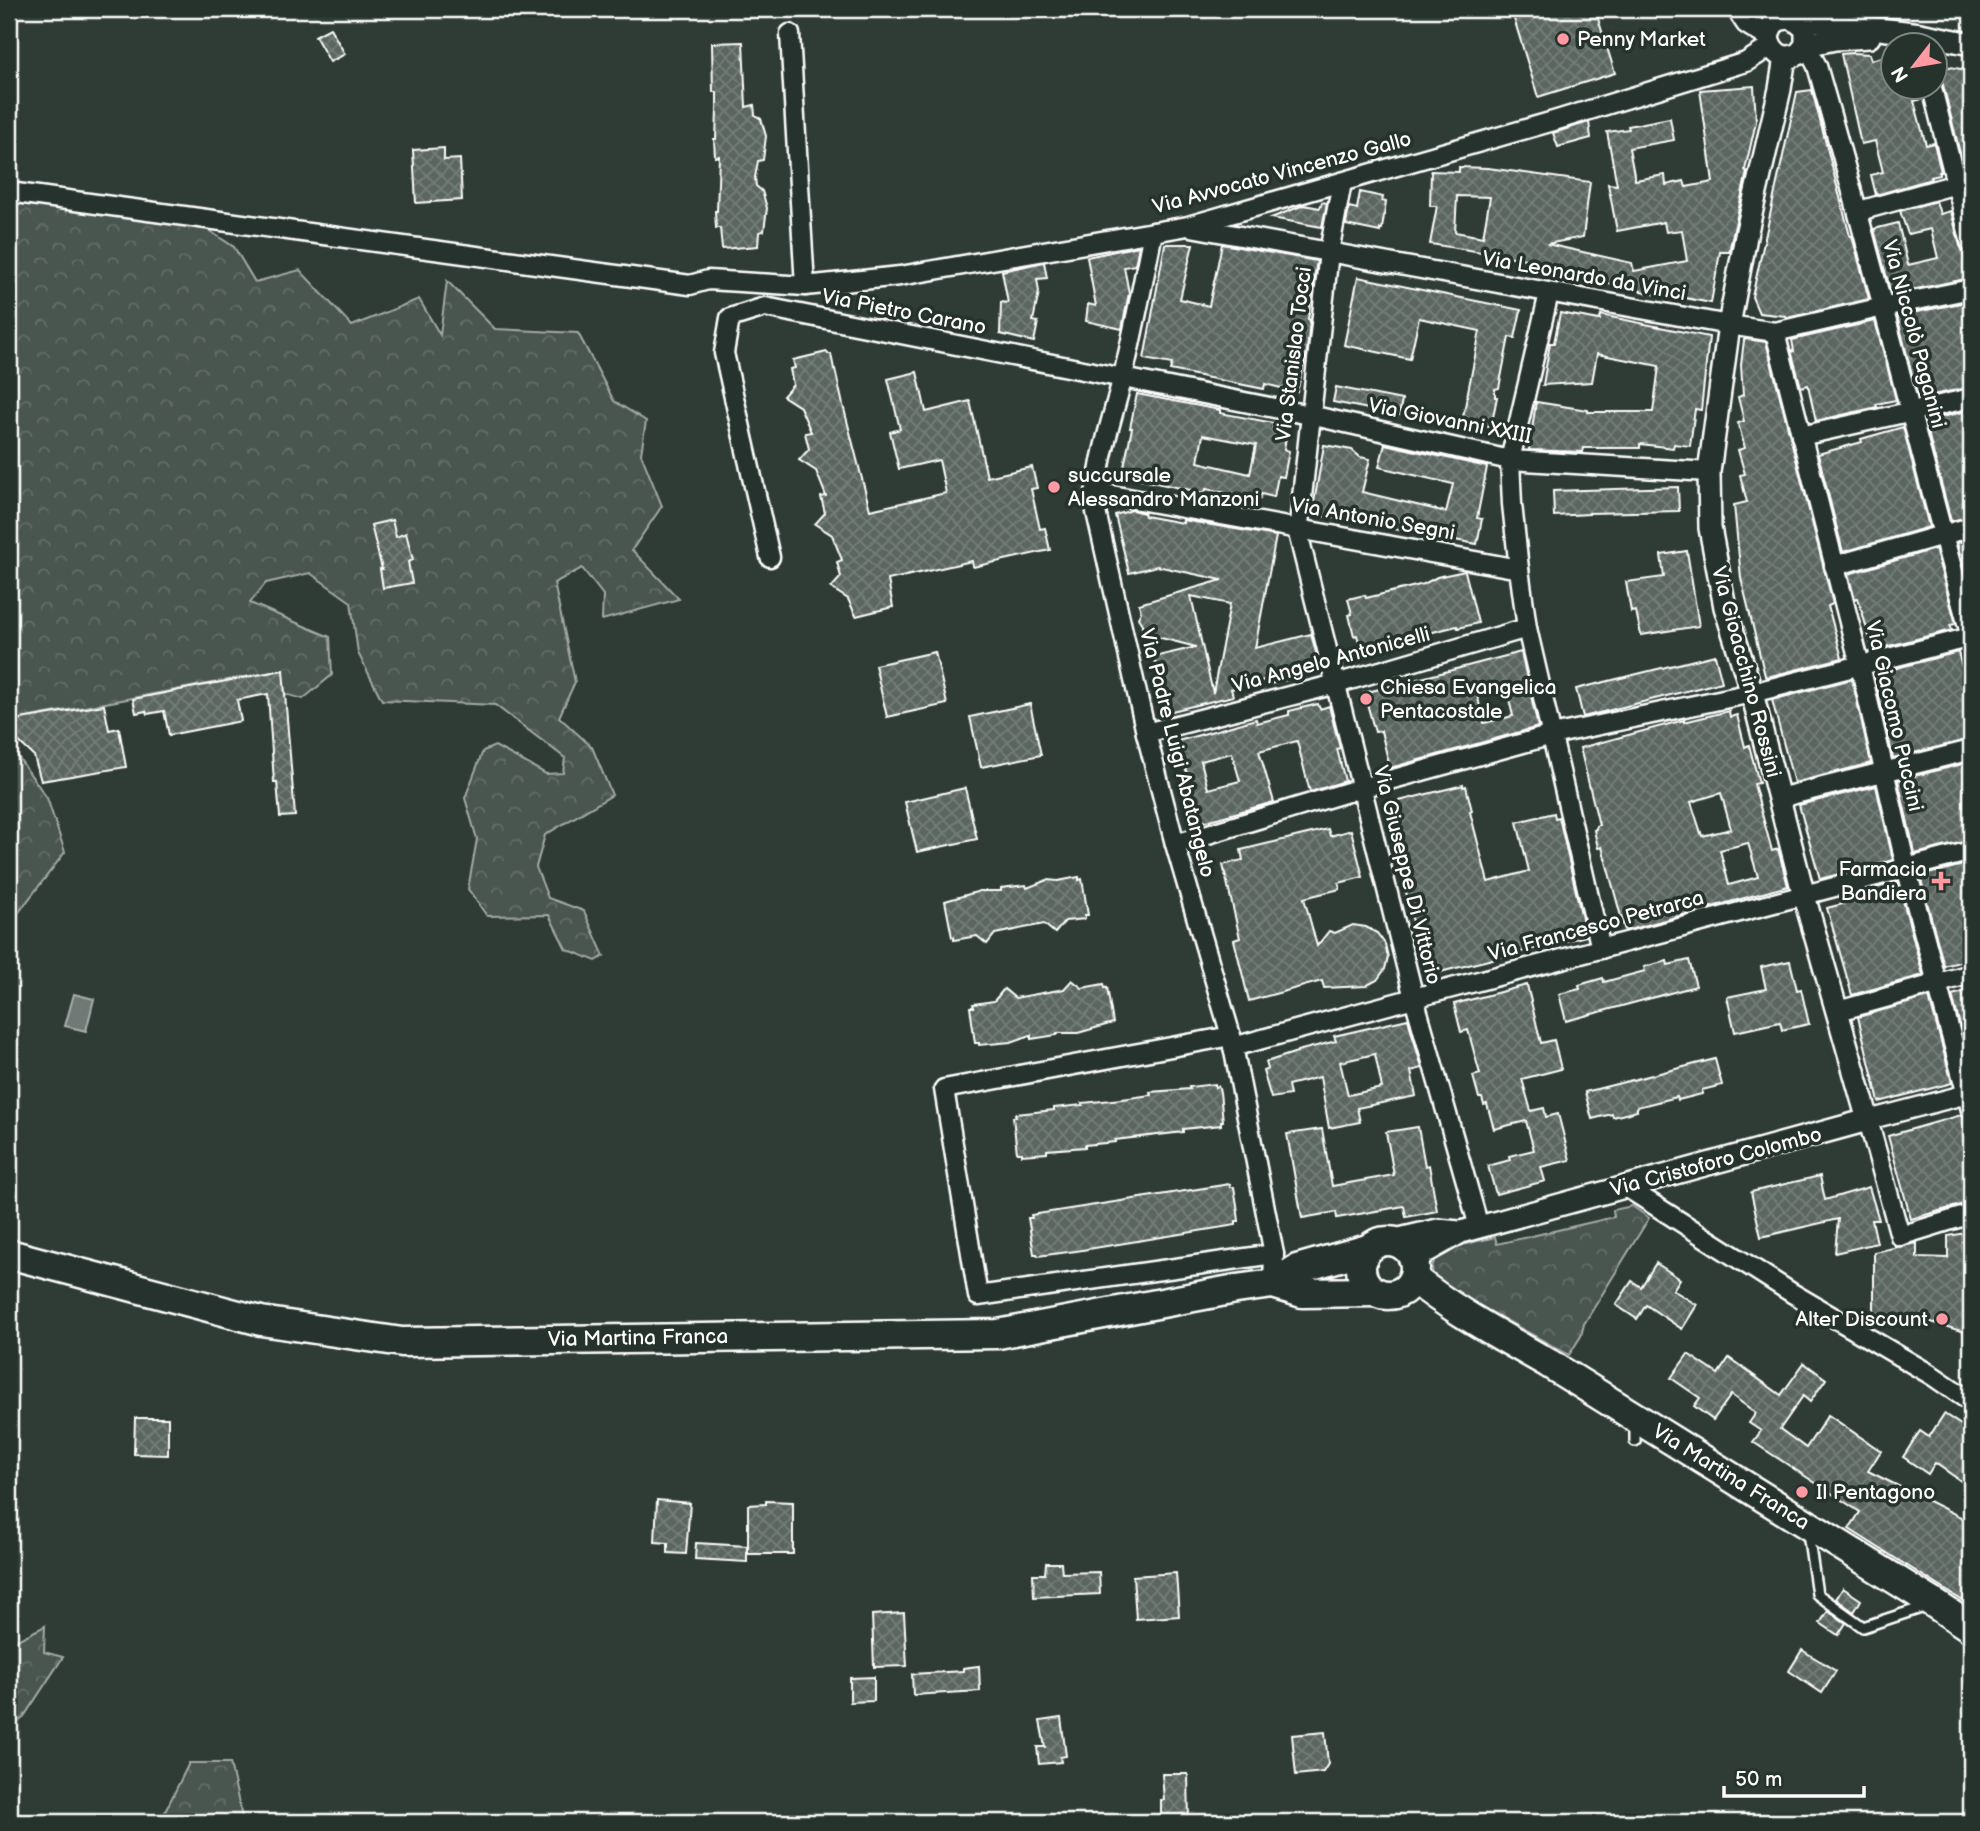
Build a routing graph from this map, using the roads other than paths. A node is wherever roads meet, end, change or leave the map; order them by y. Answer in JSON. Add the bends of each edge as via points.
{"nodes":[{"id":1,"x":1738,"y":9,"type":"edge"},
{"id":2,"x":1780,"y":15,"type":"edge"},
{"id":3,"x":1878,"y":32,"type":"edge"},
{"id":4,"x":790,"y":34,"type":"dead end"},
{"id":5,"x":1878,"y":40,"type":"edge"},
{"id":6,"x":1948,"y":42,"type":"edge"},
{"id":7,"x":1971,"y":44,"type":"edge"},
{"id":8,"x":1806,"y":45,"type":"junction"},
{"id":9,"x":1774,"y":47,"type":"junction"},
{"id":10,"x":1937,"y":102,"type":"edge"},
{"id":11,"x":1342,"y":181,"type":"junction"},
{"id":12,"x":1964,"y":183,"type":"edge"},
{"id":13,"x":9,"y":191,"type":"edge"},
{"id":14,"x":1859,"y":211,"type":"junction"},
{"id":15,"x":1188,"y":226,"type":"junction"},
{"id":16,"x":1153,"y":232,"type":"junction"},
{"id":17,"x":1971,"y":243,"type":"edge"},
{"id":18,"x":1329,"y":252,"type":"junction"},
{"id":19,"x":805,"y":286,"type":"junction"},
{"id":20,"x":1971,"y":289,"type":"edge"},
{"id":21,"x":1549,"y":293,"type":"junction"},
{"id":22,"x":1883,"y":307,"type":"junction"},
{"id":23,"x":1729,"y":325,"type":"junction"},
{"id":24,"x":1775,"y":331,"type":"junction"},
{"id":25,"x":1122,"y":379,"type":"junction"},
{"id":26,"x":1971,"y":398,"type":"edge"},
{"id":27,"x":1911,"y":411,"type":"junction"},
{"id":28,"x":1310,"y":415,"type":"junction"},
{"id":29,"x":1801,"y":436,"type":"junction"},
{"id":30,"x":1510,"y":460,"type":"junction"},
{"id":31,"x":1709,"y":472,"type":"junction"},
{"id":32,"x":1095,"y":492,"type":"junction"},
{"id":33,"x":1971,"y":527,"type":"edge"},
{"id":34,"x":1298,"y":531,"type":"junction"},
{"id":35,"x":1943,"y":536,"type":"junction"},
{"id":36,"x":770,"y":557,"type":"dead end"},
{"id":37,"x":1835,"y":566,"type":"junction"},
{"id":38,"x":1518,"y":569,"type":"junction"},
{"id":39,"x":1527,"y":628,"type":"junction"},
{"id":40,"x":1971,"y":637,"type":"edge"},
{"id":41,"x":1860,"y":666,"type":"junction"},
{"id":42,"x":1336,"y":684,"type":"junction"},
{"id":43,"x":1752,"y":694,"type":"junction"},
{"id":44,"x":1146,"y":733,"type":"junction"},
{"id":45,"x":1552,"y":735,"type":"junction"},
{"id":46,"x":1971,"y":750,"type":"edge"},
{"id":47,"x":1885,"y":772,"type":"junction"},
{"id":48,"x":1362,"y":788,"type":"junction"},
{"id":49,"x":1779,"y":798,"type":"junction"},
{"id":50,"x":1175,"y":844,"type":"junction"},
{"id":51,"x":1971,"y":851,"type":"edge"},
{"id":52,"x":1906,"y":867,"type":"junction"},
{"id":53,"x":1804,"y":896,"type":"junction"},
{"id":54,"x":1601,"y":948,"type":"junction"},
{"id":55,"x":1971,"y":974,"type":"edge"},
{"id":56,"x":1937,"y":983,"type":"junction"},
{"id":57,"x":1414,"y":998,"type":"junction"},
{"id":58,"x":1838,"y":1011,"type":"junction"},
{"id":59,"x":1232,"y":1041,"type":"junction"},
{"id":60,"x":1970,"y":1099,"type":"edge"},
{"id":61,"x":1868,"y":1120,"type":"junction"},
{"id":62,"x":1626,"y":1187,"type":"junction"},
{"id":63,"x":1971,"y":1214,"type":"edge"},
{"id":64,"x":1470,"y":1229,"type":"junction"},
{"id":65,"x":1380,"y":1245,"type":"junction"},
{"id":66,"x":9,"y":1254,"type":"edge"},
{"id":67,"x":1275,"y":1254,"type":"junction"},
{"id":68,"x":1414,"y":1273,"type":"junction"},
{"id":69,"x":1273,"y":1284,"type":"junction"},
{"id":70,"x":1383,"y":1293,"type":"junction"},
{"id":71,"x":1489,"y":1328,"type":"junction"},
{"id":72,"x":1971,"y":1402,"type":"edge"},
{"id":73,"x":1807,"y":1524,"type":"junction"},
{"id":74,"x":1935,"y":1604,"type":"junction"},
{"id":75,"x":1971,"y":1628,"type":"edge"}],
"edges":[{"from":1,"to":9,"type":"street"},
{"from":2,"to":3,"type":"street"},
{"from":2,"to":8,"type":"street","via":[[1805,29]]},
{"from":2,"to":9,"type":"street","via":[[1770,26]]},
{"from":4,"to":19,"type":"street"},
{"from":5,"to":8,"type":"street"},
{"from":6,"to":7,"type":"street"},
{"from":8,"to":9,"type":"street","via":[[1797,55]]},
{"from":8,"to":14,"type":"street","name":"Via Niccolò Paganini","via":[[1817,66]]},
{"from":9,"to":11,"type":"street","name":"Via Avvocato Vincenzo Gallo","via":[[1746,62]]},
{"from":9,"to":23,"type":"street","name":"Via Gioacchino Rossini","via":[[1780,89]]},
{"from":10,"to":12,"type":"street"},
{"from":11,"to":15,"type":"street","name":"Via Avvocato Vincenzo Gallo"},
{"from":11,"to":18,"type":"street","name":"Via Stanislao Tocci"},
{"from":12,"to":14,"type":"street"},
{"from":12,"to":17,"type":"street"},
{"from":13,"to":19,"type":"street","name":"Via Avvocato Vincenzo Gallo","via":[[690,285],[708,279]]},
{"from":14,"to":22,"type":"street","name":"Via Niccolò Paganini"},
{"from":15,"to":16,"type":"street","name":"Via Avvocato Vincenzo Gallo"},
{"from":15,"to":18,"type":"street","name":"Via Leonardo da Vinci"},
{"from":16,"to":19,"type":"street","name":"Via Avvocato Vincenzo Gallo","via":[[900,276]]},
{"from":16,"to":25,"type":"street","name":"Via Padre Luigi Abatangelo"},
{"from":18,"to":21,"type":"street","name":"Via Leonardo da Vinci"},
{"from":18,"to":28,"type":"street","name":"Via Stanislao Tocci"},
{"from":20,"to":22,"type":"street","name":"Via Leonardo da Vinci"},
{"from":21,"to":23,"type":"street","name":"Via Leonardo da Vinci"},
{"from":21,"to":30,"type":"street"},
{"from":22,"to":24,"type":"street","name":"Via Leonardo da Vinci"},
{"from":22,"to":27,"type":"street","name":"Via Niccolò Paganini"},
{"from":23,"to":24,"type":"street","name":"Via Leonardo da Vinci"},
{"from":23,"to":31,"type":"street","name":"Via Gioacchino Rossini"},
{"from":24,"to":29,"type":"street","name":"Via Giacomo Puccini"},
{"from":25,"to":28,"type":"street","name":"Via Pietro Carano"},
{"from":25,"to":32,"type":"street","name":"Via Padre Luigi Abatangelo"},
{"from":25,"to":36,"type":"street","name":"Via Pietro Carano","via":[[765,307],[730,318],[724,353]]},
{"from":26,"to":27,"type":"street"},
{"from":27,"to":29,"type":"street"},
{"from":27,"to":35,"type":"street","name":"Via Niccolò Paganini"},
{"from":28,"to":30,"type":"street","name":"Via Giovanni XXIII"},
{"from":28,"to":34,"type":"street","name":"Via Stanislao Tocci"},
{"from":29,"to":37,"type":"street","name":"Via Giacomo Puccini"},
{"from":30,"to":31,"type":"street","name":"Via Giovanni XXIII"},
{"from":30,"to":38,"type":"street"},
{"from":31,"to":43,"type":"street","name":"Via Gioacchino Rossini","via":[[1710,528],[1725,607]]},
{"from":32,"to":34,"type":"street","name":"Via Antonio Segni"},
{"from":32,"to":44,"type":"street","name":"Via Padre Luigi Abatangelo"},
{"from":33,"to":35,"type":"street"},
{"from":34,"to":38,"type":"street","name":"Via Antonio Segni"},
{"from":34,"to":42,"type":"street","name":"Via Giuseppe Di Vittorio"},
{"from":35,"to":37,"type":"street"},
{"from":35,"to":40,"type":"street","name":"Via Niccolò Paganini"},
{"from":37,"to":41,"type":"street","name":"Via Giacomo Puccini"},
{"from":38,"to":39,"type":"street"},
{"from":39,"to":42,"type":"street","name":"Via Angelo Antonicelli"},
{"from":39,"to":45,"type":"street"},
{"from":40,"to":41,"type":"street"},
{"from":41,"to":43,"type":"street"},
{"from":41,"to":47,"type":"street","name":"Via Giacomo Puccini"},
{"from":42,"to":44,"type":"street","name":"Via Angelo Antonicelli"},
{"from":42,"to":48,"type":"street","name":"Via Giuseppe Di Vittorio"},
{"from":43,"to":45,"type":"street"},
{"from":43,"to":49,"type":"street","name":"Via Gioacchino Rossini"},
{"from":44,"to":50,"type":"street","name":"Via Padre Luigi Abatangelo"},
{"from":45,"to":48,"type":"street"},
{"from":45,"to":54,"type":"street"},
{"from":46,"to":47,"type":"street"},
{"from":47,"to":49,"type":"street"},
{"from":47,"to":52,"type":"street","name":"Via Giacomo Puccini"},
{"from":48,"to":50,"type":"street"},
{"from":48,"to":57,"type":"street","name":"Via Giuseppe Di Vittorio"},
{"from":49,"to":53,"type":"street","name":"Via Gioacchino Rossini"},
{"from":50,"to":59,"type":"street","name":"Via Padre Luigi Abatangelo"},
{"from":51,"to":52,"type":"street","name":"Via Francesco Petrarca"},
{"from":52,"to":53,"type":"street","name":"Via Francesco Petrarca"},
{"from":52,"to":56,"type":"street","name":"Via Giacomo Puccini"},
{"from":53,"to":54,"type":"street","name":"Via Francesco Petrarca"},
{"from":53,"to":58,"type":"street","name":"Via Gioacchino Rossini"},
{"from":54,"to":57,"type":"street","name":"Via Francesco Petrarca"},
{"from":55,"to":56,"type":"street"},
{"from":56,"to":58,"type":"street"},
{"from":56,"to":60,"type":"street","name":"Via Giacomo Puccini"},
{"from":57,"to":59,"type":"street","name":"Via Francesco Petrarca"},
{"from":57,"to":64,"type":"street","name":"Via Giuseppe Di Vittorio"},
{"from":58,"to":61,"type":"street","name":"Via Gioacchino Rossini"},
{"from":59,"to":67,"type":"street","name":"Via Padre Luigi Abatangelo"},
{"from":59,"to":67,"type":"street","name":"Via Francesco Petrarca","via":[[944,1089],[978,1296]]},
{"from":60,"to":61,"type":"street","name":"Via Cristoforo Colombo"},
{"from":61,"to":62,"type":"street","name":"Via Cristoforo Colombo"},
{"from":61,"to":63,"type":"street","name":"Via Gioacchino Rossini","via":[[1900,1236]]},
{"from":62,"to":64,"type":"street","name":"Via Cristoforo Colombo"},
{"from":62,"to":72,"type":"street"},
{"from":64,"to":65,"type":"street","name":"Via Cristoforo Colombo","via":[[1438,1230]]},
{"from":64,"to":68,"type":"street","name":"Via Cristoforo Colombo","via":[[1422,1254]]},
{"from":65,"to":68,"type":"main road","via":[[1399,1243],[1411,1253]]},
{"from":65,"to":69,"type":"main road","name":"Via Martina Franca","via":[[1297,1269]]},
{"from":65,"to":70,"type":"main road","via":[[1364,1256],[1362,1272],[1369,1287]]},
{"from":66,"to":69,"type":"main road","name":"Via Martina Franca","via":[[261,1321],[402,1342],[998,1334]]},
{"from":67,"to":69,"type":"street","name":"Via Padre Luigi Abatangelo"},
{"from":68,"to":70,"type":"main road","via":[[1405,1290]]},
{"from":68,"to":71,"type":"main road","name":"Via Martina Franca","via":[[1430,1291]]},
{"from":69,"to":70,"type":"main road","name":"Via Martina Franca","via":[[1302,1293]]},
{"from":70,"to":71,"type":"main road","name":"Via Martina Franca"},
{"from":71,"to":73,"type":"main road","name":"Via Martina Franca","via":[[1635,1429]]},
{"from":73,"to":74,"type":"main road","name":"Via Martina Franca"},
{"from":73,"to":74,"type":"lane","via":[[1816,1594],[1863,1627]]},
{"from":74,"to":75,"type":"main road","name":"Via Martina Franca"}]}
